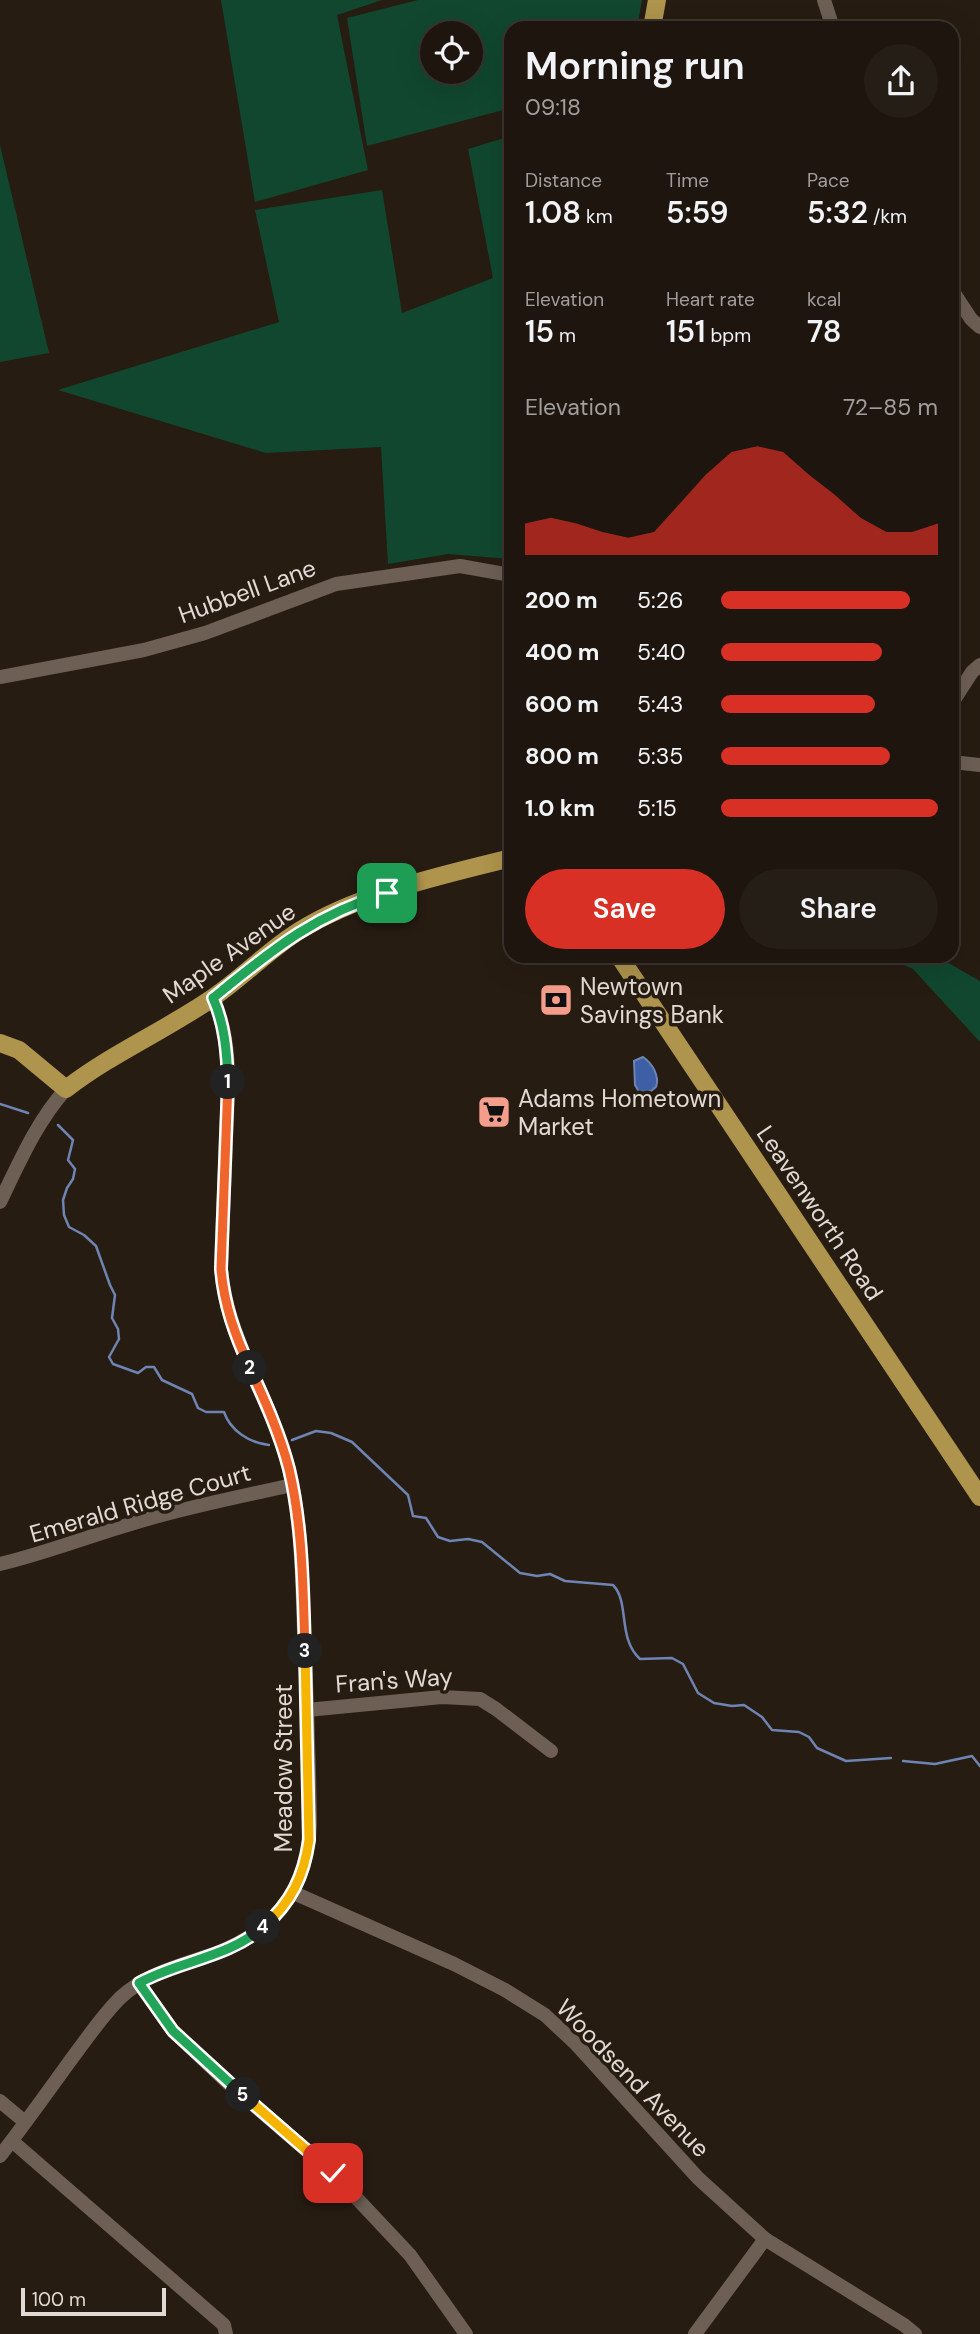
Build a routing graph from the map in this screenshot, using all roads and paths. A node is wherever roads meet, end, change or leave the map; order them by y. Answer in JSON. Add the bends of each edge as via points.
{"nodes":[{"id":1,"x":657,"y":0,"type":"edge"},
{"id":2,"x":824,"y":0,"type":"edge"},
{"id":3,"x":653,"y":21,"type":"edge"},
{"id":4,"x":832,"y":21,"type":"edge"},
{"id":5,"x":959,"y":301,"type":"edge"},
{"id":6,"x":980,"y":327,"type":"edge"},
{"id":7,"x":504,"y":574,"type":"edge"},
{"id":8,"x":980,"y":665,"type":"edge"},
{"id":9,"x":0,"y":677,"type":"edge"},
{"id":10,"x":959,"y":692,"type":"edge"},
{"id":11,"x":959,"y":763,"type":"edge"},
{"id":12,"x":980,"y":765,"type":"edge"},
{"id":13,"x":504,"y":860,"type":"edge"},
{"id":14,"x":624,"y":963,"type":"edge"},
{"id":15,"x":213,"y":998,"type":"junction"},
{"id":16,"x":0,"y":1042,"type":"edge"},
{"id":17,"x":66,"y":1089,"type":"junction"},
{"id":18,"x":0,"y":1202,"type":"edge"},
{"id":19,"x":292,"y":1485,"type":"junction"},
{"id":20,"x":980,"y":1497,"type":"edge"},
{"id":21,"x":0,"y":1564,"type":"edge"},
{"id":22,"x":307,"y":1710,"type":"junction"},
{"id":23,"x":551,"y":1751,"type":"dead end"},
{"id":24,"x":294,"y":1893,"type":"junction"},
{"id":25,"x":139,"y":1983,"type":"junction"},
{"id":26,"x":0,"y":2101,"type":"edge"},
{"id":27,"x":26,"y":2122,"type":"junction"},
{"id":28,"x":12,"y":2140,"type":"junction"},
{"id":29,"x":0,"y":2156,"type":"edge"},
{"id":30,"x":765,"y":2239,"type":"junction"},
{"id":31,"x":226,"y":2334,"type":"edge"},
{"id":32,"x":466,"y":2334,"type":"edge"},
{"id":33,"x":695,"y":2334,"type":"edge"},
{"id":34,"x":915,"y":2334,"type":"edge"}],
"edges":[{"from":1,"to":3,"type":"main road"},
{"from":2,"to":4,"type":"street"},
{"from":5,"to":6,"type":"street"},
{"from":7,"to":9,"type":"street","name":"Hubbell Lane","via":[[460,566],[336,584],[205,633],[144,650]]},
{"from":8,"to":10,"type":"street"},
{"from":11,"to":12,"type":"street"},
{"from":13,"to":15,"type":"main road","name":"Maple Avenue","via":[[372,898],[308,925]]},
{"from":14,"to":20,"type":"main road","name":"Leavenworth Road"},
{"from":15,"to":17,"type":"main road","name":"Maple Avenue","via":[[106,1060]]},
{"from":15,"to":19,"type":"street","name":"Meadow Street","via":[[227,1056],[223,1293],[236,1337],[284,1450]]},
{"from":16,"to":17,"type":"main road","via":[[19,1050]]},
{"from":17,"to":18,"type":"street","via":[[33,1136]]},
{"from":19,"to":21,"type":"street","name":"Emerald Ridge Court","via":[[147,1519]]},
{"from":19,"to":22,"type":"street","name":"Meadow Street","via":[[301,1547]]},
{"from":22,"to":23,"type":"street","name":"Fran's Way","via":[[442,1697],[480,1699]]},
{"from":22,"to":24,"type":"street","name":"Meadow Street","via":[[309,1840]]},
{"from":24,"to":25,"type":"street","name":"Meadow Street","via":[[273,1919],[246,1939]]},
{"from":24,"to":30,"type":"street","name":"Woodsend Avenue","via":[[454,1964],[545,2015],[698,2178]]},
{"from":25,"to":27,"type":"street","name":"Meadow Street","via":[[108,2011]]},
{"from":25,"to":32,"type":"street","via":[[173,2031],[359,2200],[410,2255]]},
{"from":26,"to":27,"type":"street"},
{"from":27,"to":28,"type":"street","name":"Meadow Street"},
{"from":28,"to":29,"type":"street","name":"Meadow Street"},
{"from":28,"to":31,"type":"street","via":[[224,2325]]},
{"from":30,"to":33,"type":"street"},
{"from":30,"to":34,"type":"street","name":"Woodsend Avenue"}]}
